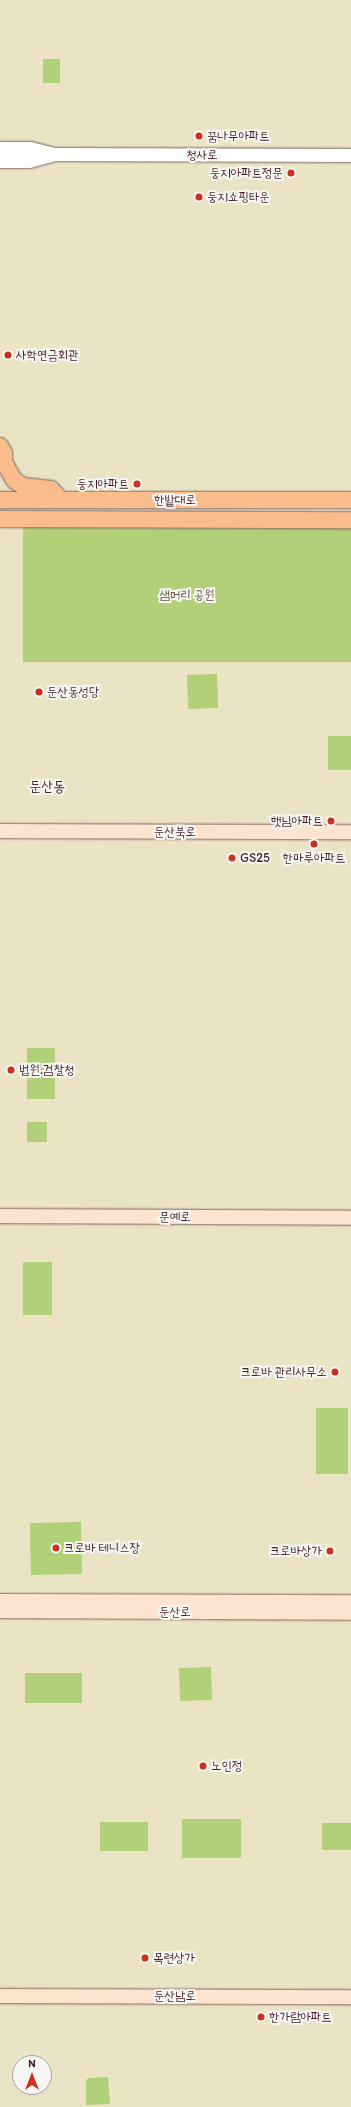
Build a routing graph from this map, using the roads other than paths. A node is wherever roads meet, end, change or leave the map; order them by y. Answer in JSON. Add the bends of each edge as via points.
{"nodes":[{"id":1,"x":0,"y":148,"type":"edge"},
{"id":2,"x":54,"y":154,"type":"junction"},
{"id":3,"x":351,"y":154,"type":"edge"},
{"id":4,"x":0,"y":161,"type":"edge"},
{"id":5,"x":0,"y":446,"type":"edge"},
{"id":6,"x":0,"y":500,"type":"edge"},
{"id":7,"x":63,"y":500,"type":"junction"},
{"id":8,"x":351,"y":500,"type":"edge"},
{"id":9,"x":0,"y":519,"type":"edge"},
{"id":10,"x":351,"y":520,"type":"edge"},
{"id":11,"x":0,"y":831,"type":"edge"},
{"id":12,"x":351,"y":832,"type":"edge"},
{"id":13,"x":0,"y":1216,"type":"edge"},
{"id":14,"x":351,"y":1218,"type":"edge"},
{"id":15,"x":0,"y":1601,"type":"edge"},
{"id":16,"x":351,"y":1602,"type":"edge"},
{"id":17,"x":0,"y":1611,"type":"edge"},
{"id":18,"x":351,"y":1613,"type":"edge"},
{"id":19,"x":0,"y":1996,"type":"edge"},
{"id":20,"x":351,"y":1997,"type":"edge"}],
"edges":[{"from":1,"to":2,"type":"street","name":"청사로","via":[[30,148]]},
{"from":2,"to":3,"type":"street","name":"청사로"},
{"from":2,"to":4,"type":"street","name":"청사로","via":[[29,161]]},
{"from":5,"to":7,"type":"main road","via":[[4,453],[4,462],[14,480],[23,486],[51,489]]},
{"from":6,"to":7,"type":"main road","name":"한밭대로"},
{"from":7,"to":8,"type":"main road","name":"한밭대로"},
{"from":9,"to":10,"type":"main road","name":"한밭대로"},
{"from":11,"to":12,"type":"main road","name":"둔산북로"},
{"from":13,"to":14,"type":"main road","name":"문예로"},
{"from":15,"to":16,"type":"main road","name":"둔산로"},
{"from":17,"to":18,"type":"main road","name":"둔산로"},
{"from":19,"to":20,"type":"main road","name":"둔산남로"}]}
